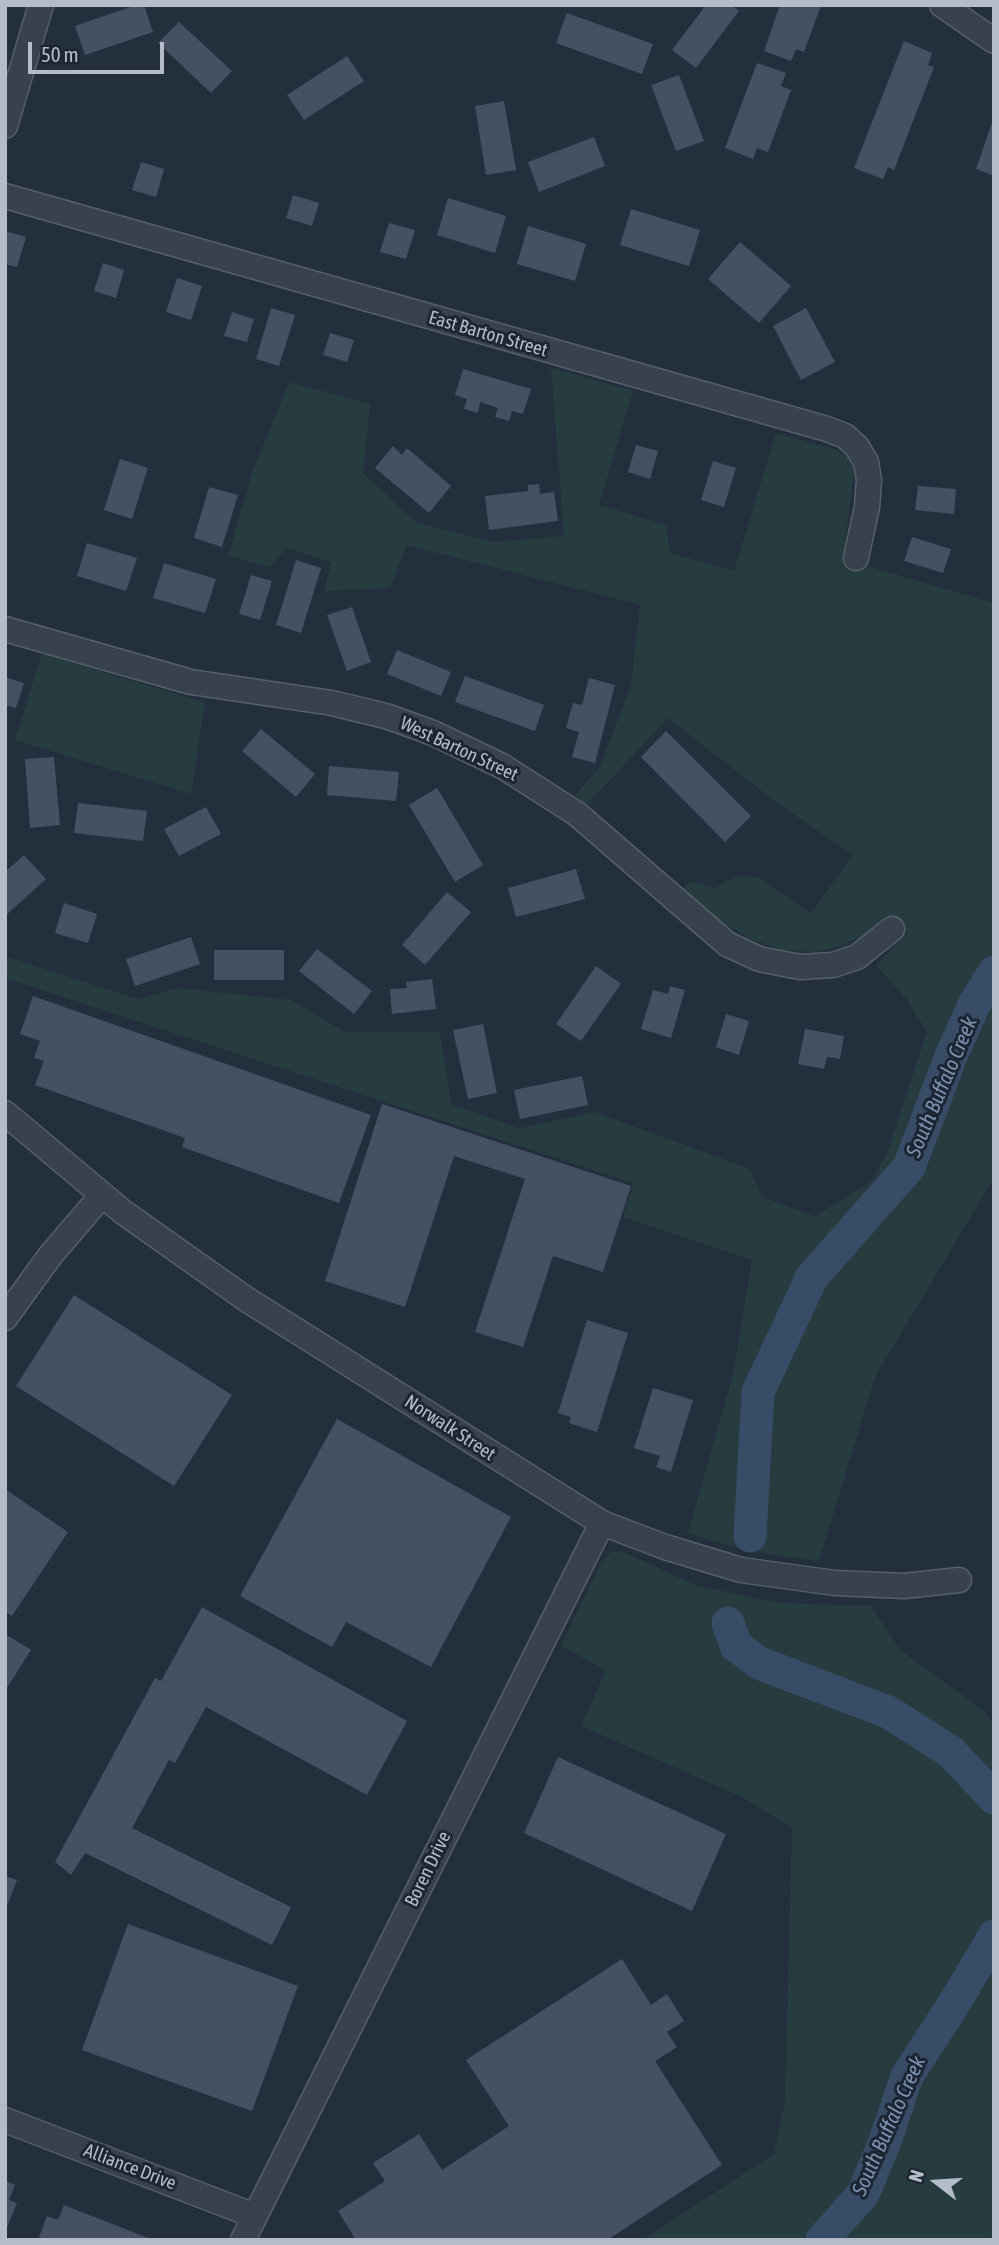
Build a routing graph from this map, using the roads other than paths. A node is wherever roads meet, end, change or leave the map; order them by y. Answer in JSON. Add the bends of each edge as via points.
{"nodes":[{"id":1,"x":41,"y":5,"type":"edge"},
{"id":2,"x":942,"y":5,"type":"edge"},
{"id":3,"x":994,"y":41,"type":"edge"},
{"id":4,"x":5,"y":126,"type":"edge"},
{"id":5,"x":5,"y":196,"type":"edge"},
{"id":6,"x":856,"y":558,"type":"dead end"},
{"id":7,"x":5,"y":629,"type":"edge"},
{"id":8,"x":892,"y":929,"type":"dead end"},
{"id":9,"x":5,"y":1113,"type":"edge"},
{"id":10,"x":102,"y":1195,"type":"junction"},
{"id":11,"x":5,"y":1318,"type":"edge"},
{"id":12,"x":602,"y":1523,"type":"junction"},
{"id":13,"x":960,"y":1580,"type":"dead end"},
{"id":14,"x":5,"y":2120,"type":"edge"},
{"id":15,"x":255,"y":2216,"type":"junction"},
{"id":16,"x":243,"y":2240,"type":"edge"}],
"edges":[{"from":1,"to":4,"type":"street"},
{"from":2,"to":3,"type":"street"},
{"from":5,"to":6,"type":"street","name":"East Barton Street","via":[[845,436],[866,462],[869,480]]},
{"from":7,"to":8,"type":"street","name":"West Barton Street","via":[[191,682],[332,703],[433,733],[502,766],[577,814],[727,944],[759,959],[800,967],[833,965],[857,957]]},
{"from":9,"to":10,"type":"street","name":"Norwalk Street"},
{"from":10,"to":11,"type":"street"},
{"from":10,"to":12,"type":"street","name":"Norwalk Street","via":[[256,1306]]},
{"from":12,"to":13,"type":"street","name":"Norwalk Street","via":[[741,1570],[835,1583],[904,1586]]},
{"from":12,"to":15,"type":"street","name":"Boren Drive"},
{"from":14,"to":15,"type":"street","name":"Alliance Drive"},
{"from":15,"to":16,"type":"street","name":"Boren Drive"}]}
